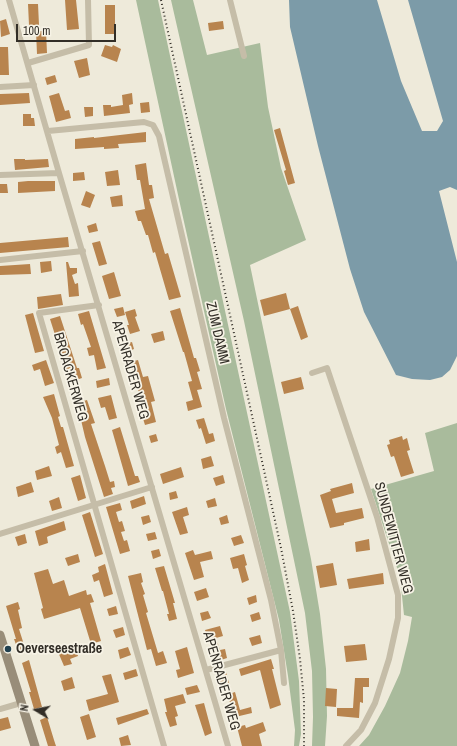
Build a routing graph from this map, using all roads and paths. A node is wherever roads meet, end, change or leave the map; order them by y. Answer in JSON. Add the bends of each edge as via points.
{"nodes":[{"id":1,"x":9,"y":0,"type":"edge"},
{"id":2,"x":88,"y":0,"type":"edge"},
{"id":3,"x":230,"y":0,"type":"edge"},
{"id":4,"x":244,"y":56,"type":"dead end"},
{"id":5,"x":28,"y":63,"type":"junction"},
{"id":6,"x":34,"y":85,"type":"junction"},
{"id":7,"x":0,"y":87,"type":"edge"},
{"id":8,"x":48,"y":131,"type":"junction"},
{"id":9,"x":59,"y":173,"type":"junction"},
{"id":10,"x":0,"y":175,"type":"edge"},
{"id":11,"x":83,"y":252,"type":"junction"},
{"id":12,"x":0,"y":260,"type":"edge"},
{"id":13,"x":99,"y":305,"type":"junction"},
{"id":14,"x":312,"y":373,"type":"dead end"},
{"id":15,"x":152,"y":487,"type":"junction"},
{"id":16,"x":95,"y":505,"type":"junction"},
{"id":17,"x":0,"y":534,"type":"edge"},
{"id":18,"x":0,"y":635,"type":"edge"},
{"id":19,"x":282,"y":650,"type":"junction"},
{"id":20,"x":206,"y":670,"type":"junction"},
{"id":21,"x":284,"y":682,"type":"dead end"},
{"id":22,"x":21,"y":703,"type":"junction"},
{"id":23,"x":0,"y":709,"type":"edge"},
{"id":24,"x":35,"y":746,"type":"edge"},
{"id":25,"x":164,"y":746,"type":"edge"},
{"id":26,"x":228,"y":746,"type":"edge"},
{"id":27,"x":346,"y":746,"type":"edge"}],
"edges":[{"from":1,"to":5,"type":"street","name":"APENRADER WEG"},
{"from":2,"to":5,"type":"street","via":[[90,45]]},
{"from":3,"to":4,"type":"street"},
{"from":5,"to":6,"type":"street","name":"APENRADER WEG"},
{"from":6,"to":7,"type":"street"},
{"from":6,"to":8,"type":"street","name":"APENRADER WEG"},
{"from":8,"to":9,"type":"street","name":"APENRADER WEG"},
{"from":8,"to":19,"type":"street","name":"ZUM DAMM","via":[[144,122],[153,125],[159,136],[224,418]]},
{"from":9,"to":10,"type":"street"},
{"from":9,"to":11,"type":"street","name":"APENRADER WEG"},
{"from":11,"to":12,"type":"street"},
{"from":11,"to":13,"type":"street","name":"APENRADER WEG"},
{"from":13,"to":15,"type":"street","name":"APENRADER WEG"},
{"from":13,"to":16,"type":"street","name":"BROACKERWEG","via":[[40,313]]},
{"from":14,"to":27,"type":"street","name":"SUNDEWITTER WEG","via":[[327,368],[377,517],[398,595],[398,618],[389,659],[375,703],[361,730]]},
{"from":15,"to":16,"type":"street"},
{"from":15,"to":20,"type":"street","name":"APENRADER WEG"},
{"from":16,"to":17,"type":"street"},
{"from":16,"to":25,"type":"street","name":"BROACKERWEG"},
{"from":18,"to":22,"type":"street"},
{"from":19,"to":20,"type":"street"},
{"from":19,"to":21,"type":"street","name":"ZUM DAMM"},
{"from":20,"to":26,"type":"street","name":"APENRADER WEG"},
{"from":22,"to":23,"type":"street"},
{"from":22,"to":24,"type":"street"}]}
